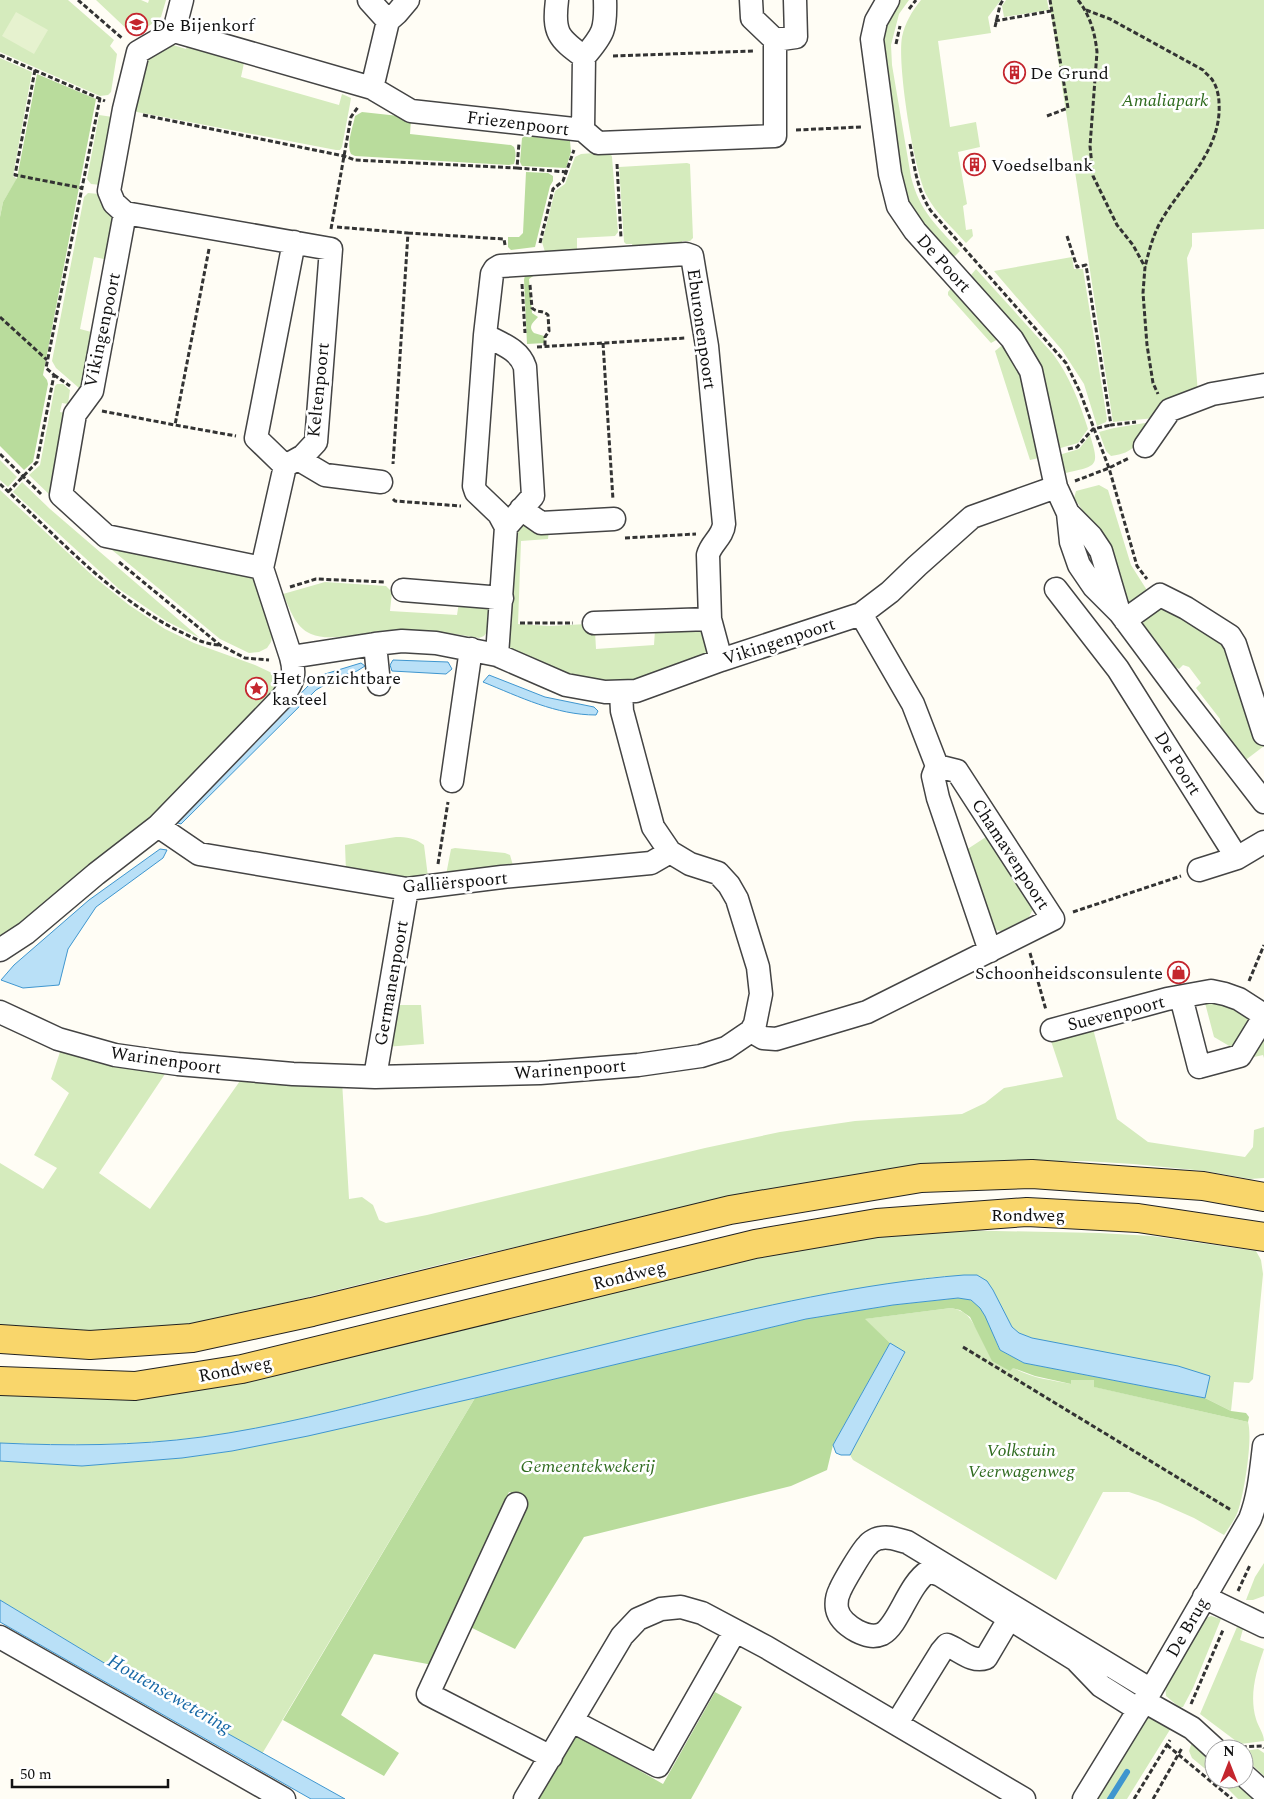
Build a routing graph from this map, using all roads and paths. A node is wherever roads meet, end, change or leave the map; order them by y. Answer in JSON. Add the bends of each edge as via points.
{"nodes":[{"id":1,"x":78,"y":0,"type":"edge"},
{"id":2,"x":182,"y":0,"type":"edge"},
{"id":3,"x":369,"y":0,"type":"edge"},
{"id":4,"x":408,"y":0,"type":"edge"},
{"id":5,"x":557,"y":0,"type":"edge"},
{"id":6,"x":605,"y":0,"type":"edge"},
{"id":7,"x":751,"y":0,"type":"edge"},
{"id":8,"x":795,"y":0,"type":"edge"},
{"id":9,"x":888,"y":0,"type":"edge"},
{"id":10,"x":916,"y":0,"type":"edge"},
{"id":11,"x":1003,"y":0,"type":"edge"},
{"id":12,"x":1050,"y":0,"type":"edge"},
{"id":13,"x":1078,"y":0,"type":"edge"},
{"id":14,"x":1086,"y":10,"type":"junction"},
{"id":15,"x":908,"y":11,"type":"dead end"},
{"id":16,"x":1052,"y":11,"type":"junction"},
{"id":17,"x":388,"y":21,"type":"junction"},
{"id":18,"x":902,"y":21,"type":"dead end"},
{"id":19,"x":995,"y":21,"type":"junction"},
{"id":20,"x":995,"y":27,"type":"dead end"},
{"id":21,"x":174,"y":31,"type":"junction"},
{"id":22,"x":775,"y":45,"type":"junction"},
{"id":23,"x":896,"y":51,"type":"dead end"},
{"id":24,"x":138,"y":52,"type":"junction"},
{"id":25,"x":0,"y":55,"type":"edge"},
{"id":26,"x":584,"y":57,"type":"junction"},
{"id":27,"x":35,"y":70,"type":"junction"},
{"id":28,"x":372,"y":88,"type":"junction"},
{"id":29,"x":100,"y":98,"type":"junction"},
{"id":30,"x":124,"y":109,"type":"junction"},
{"id":31,"x":1047,"y":116,"type":"dead end"},
{"id":32,"x":860,"y":127,"type":"dead end"},
{"id":33,"x":775,"y":130,"type":"junction"},
{"id":34,"x":908,"y":136,"type":"dead end"},
{"id":35,"x":579,"y":138,"type":"junction"},
{"id":36,"x":519,"y":142,"type":"dead end"},
{"id":37,"x":615,"y":144,"type":"junction"},
{"id":38,"x":344,"y":156,"type":"junction"},
{"id":39,"x":517,"y":168,"type":"junction"},
{"id":40,"x":567,"y":172,"type":"junction"},
{"id":41,"x":82,"y":188,"type":"junction"},
{"id":42,"x":125,"y":214,"type":"junction"},
{"id":43,"x":213,"y":228,"type":"junction"},
{"id":44,"x":408,"y":232,"type":"junction"},
{"id":45,"x":1067,"y":236,"type":"dead end"},
{"id":46,"x":332,"y":238,"type":"junction"},
{"id":47,"x":294,"y":242,"type":"junction"},
{"id":48,"x":506,"y":253,"type":"dead end"},
{"id":49,"x":622,"y":258,"type":"junction"},
{"id":50,"x":536,"y":265,"type":"junction"},
{"id":51,"x":1145,"y":267,"type":"junction"},
{"id":52,"x":0,"y":317,"type":"edge"},
{"id":53,"x":485,"y":335,"type":"junction"},
{"id":54,"x":705,"y":337,"type":"junction"},
{"id":55,"x":525,"y":339,"type":"dead end"},
{"id":56,"x":603,"y":343,"type":"junction"},
{"id":57,"x":545,"y":346,"type":"junction"},
{"id":58,"x":536,"y":347,"type":"dead end"},
{"id":59,"x":48,"y":360,"type":"junction"},
{"id":60,"x":54,"y":375,"type":"junction"},
{"id":61,"x":1264,"y":385,"type":"edge"},
{"id":62,"x":80,"y":407,"type":"junction"},
{"id":63,"x":1166,"y":415,"type":"junction"},
{"id":64,"x":175,"y":425,"type":"junction"},
{"id":65,"x":1111,"y":425,"type":"junction"},
{"id":66,"x":1093,"y":429,"type":"junction"},
{"id":67,"x":256,"y":438,"type":"junction"},
{"id":68,"x":1145,"y":446,"type":"dead end"},
{"id":69,"x":1050,"y":455,"type":"junction"},
{"id":70,"x":291,"y":462,"type":"junction"},
{"id":71,"x":1109,"y":468,"type":"junction"},
{"id":72,"x":381,"y":482,"type":"junction"},
{"id":73,"x":0,"y":484,"type":"edge"},
{"id":74,"x":1056,"y":487,"type":"junction"},
{"id":75,"x":8,"y":492,"type":"junction"},
{"id":76,"x":494,"y":509,"type":"junction"},
{"id":77,"x":522,"y":509,"type":"junction"},
{"id":78,"x":614,"y":519,"type":"junction"},
{"id":79,"x":506,"y":527,"type":"junction"},
{"id":80,"x":717,"y":540,"type":"junction"},
{"id":81,"x":262,"y":568,"type":"junction"},
{"id":82,"x":1056,"y":589,"type":"dead end"},
{"id":83,"x":403,"y":590,"type":"joint"},
{"id":84,"x":271,"y":594,"type":"junction"},
{"id":85,"x":1160,"y":595,"type":"junction"},
{"id":86,"x":502,"y":598,"type":"junction"},
{"id":87,"x":861,"y":614,"type":"junction"},
{"id":88,"x":1122,"y":616,"type":"junction"},
{"id":89,"x":710,"y":620,"type":"junction"},
{"id":90,"x":500,"y":622,"type":"junction"},
{"id":91,"x":594,"y":623,"type":"joint"},
{"id":92,"x":376,"y":644,"type":"junction"},
{"id":93,"x":1144,"y":646,"type":"junction"},
{"id":94,"x":471,"y":649,"type":"junction"},
{"id":95,"x":497,"y":655,"type":"junction"},
{"id":96,"x":291,"y":657,"type":"junction"},
{"id":97,"x":721,"y":660,"type":"junction"},
{"id":98,"x":1118,"y":669,"type":"junction"},
{"id":99,"x":379,"y":684,"type":"dead end"},
{"id":100,"x":621,"y":692,"type":"junction"},
{"id":101,"x":1264,"y":734,"type":"edge"},
{"id":102,"x":938,"y":766,"type":"junction"},
{"id":103,"x":452,"y":781,"type":"joint"},
{"id":104,"x":1264,"y":802,"type":"edge"},
{"id":105,"x":158,"y":826,"type":"junction"},
{"id":106,"x":1264,"y":842,"type":"edge"},
{"id":107,"x":670,"y":852,"type":"junction"},
{"id":108,"x":1237,"y":858,"type":"junction"},
{"id":109,"x":1199,"y":870,"type":"joint"},
{"id":110,"x":434,"y":886,"type":"junction"},
{"id":111,"x":407,"y":889,"type":"junction"},
{"id":112,"x":1053,"y":919,"type":"junction"},
{"id":113,"x":1024,"y":935,"type":"junction"},
{"id":114,"x":1264,"y":945,"type":"edge"},
{"id":115,"x":0,"y":950,"type":"edge"},
{"id":116,"x":990,"y":951,"type":"junction"},
{"id":117,"x":1174,"y":998,"type":"junction"},
{"id":118,"x":1239,"y":999,"type":"junction"},
{"id":119,"x":0,"y":1012,"type":"edge"},
{"id":120,"x":1264,"y":1016,"type":"edge"},
{"id":121,"x":1052,"y":1030,"type":"joint"},
{"id":122,"x":751,"y":1031,"type":"junction"},
{"id":123,"x":375,"y":1077,"type":"junction"},
{"id":124,"x":1264,"y":1197,"type":"edge"},
{"id":125,"x":1264,"y":1237,"type":"edge"},
{"id":126,"x":0,"y":1339,"type":"edge"},
{"id":127,"x":963,"y":1347,"type":"dead end"},
{"id":128,"x":0,"y":1381,"type":"edge"},
{"id":129,"x":1264,"y":1446,"type":"edge"},
{"id":130,"x":516,"y":1504,"type":"dead end"},
{"id":131,"x":1250,"y":1519,"type":"junction"},
{"id":132,"x":1204,"y":1597,"type":"junction"},
{"id":133,"x":1009,"y":1620,"type":"junction"},
{"id":134,"x":1262,"y":1621,"type":"edge"},
{"id":135,"x":735,"y":1631,"type":"junction"},
{"id":136,"x":0,"y":1637,"type":"edge"},
{"id":137,"x":1145,"y":1700,"type":"junction"},
{"id":138,"x":572,"y":1721,"type":"junction"},
{"id":139,"x":1181,"y":1722,"type":"junction"},
{"id":140,"x":897,"y":1723,"type":"junction"},
{"id":141,"x":1204,"y":1739,"type":"edge"},
{"id":142,"x":1167,"y":1744,"type":"junction"},
{"id":143,"x":551,"y":1757,"type":"junction"},
{"id":144,"x":1254,"y":1784,"type":"edge"},
{"id":145,"x":1264,"y":1793,"type":"edge"},
{"id":146,"x":284,"y":1799,"type":"edge"},
{"id":147,"x":525,"y":1799,"type":"edge"},
{"id":148,"x":1024,"y":1799,"type":"edge"},
{"id":149,"x":1084,"y":1799,"type":"edge"},
{"id":150,"x":1134,"y":1799,"type":"edge"},
{"id":151,"x":1232,"y":1799,"type":"edge"}],
"edges":[{"from":1,"to":24,"type":"path"},
{"from":2,"to":21,"type":"street"},
{"from":3,"to":17,"type":"street"},
{"from":4,"to":17,"type":"street"},
{"from":5,"to":26,"type":"street","via":[[558,33]]},
{"from":6,"to":26,"type":"street","via":[[606,23]]},
{"from":7,"to":22,"type":"street","via":[[752,18]]},
{"from":8,"to":22,"type":"street","via":[[796,37]]},
{"from":9,"to":69,"type":"street","name":"De Poort","via":[[876,20],[872,39],[890,174],[898,206],[915,231],[1012,339],[1032,371]]},
{"from":10,"to":15,"type":"path"},
{"from":11,"to":19,"type":"path"},
{"from":12,"to":16,"type":"path"},
{"from":13,"to":14,"type":"path"},
{"from":14,"to":51,"type":"path","via":[[1097,52],[1090,146],[1093,176],[1117,225]]},
{"from":14,"to":51,"type":"path","via":[[1110,19],[1203,70],[1215,82],[1219,98],[1219,120],[1214,140],[1160,222]]},
{"from":16,"to":19,"type":"path"},
{"from":16,"to":31,"type":"path","via":[[1068,108]]},
{"from":17,"to":28,"type":"street"},
{"from":18,"to":23,"type":"path"},
{"from":19,"to":20,"type":"path"},
{"from":21,"to":24,"type":"street"},
{"from":21,"to":28,"type":"street","name":"Friezenpoort"},
{"from":22,"to":26,"type":"path"},
{"from":22,"to":33,"type":"street"},
{"from":24,"to":30,"type":"street"},
{"from":25,"to":27,"type":"path"},
{"from":26,"to":35,"type":"street"},
{"from":27,"to":29,"type":"path"},
{"from":27,"to":41,"type":"path","via":[[15,175]]},
{"from":28,"to":35,"type":"street","name":"Friezenpoort","via":[[411,111]]},
{"from":28,"to":38,"type":"path","via":[[351,117]]},
{"from":29,"to":30,"type":"path"},
{"from":29,"to":41,"type":"path"},
{"from":30,"to":38,"type":"path"},
{"from":30,"to":42,"type":"street","via":[[109,191],[114,204]]},
{"from":32,"to":33,"type":"path"},
{"from":33,"to":37,"type":"street","name":"Friezenpoort","via":[[775,136]]},
{"from":34,"to":66,"type":"path","via":[[922,199],[1066,364]]},
{"from":35,"to":37,"type":"street","name":"Friezenpoort"},
{"from":35,"to":40,"type":"path"},
{"from":36,"to":39,"type":"path"},
{"from":37,"to":49,"type":"path"},
{"from":38,"to":39,"type":"path","via":[[355,160]]},
{"from":38,"to":46,"type":"path"},
{"from":39,"to":40,"type":"path"},
{"from":40,"to":50,"type":"path","via":[[563,181],[553,188]]},
{"from":41,"to":59,"type":"path"},
{"from":42,"to":43,"type":"street"},
{"from":42,"to":62,"type":"street","name":"Vikingenpoort","via":[[92,391]]},
{"from":43,"to":47,"type":"street"},
{"from":43,"to":64,"type":"path"},
{"from":44,"to":46,"type":"path"},
{"from":44,"to":48,"type":"path","via":[[504,239]]},
{"from":44,"to":72,"type":"path","via":[[393,470]]},
{"from":45,"to":65,"type":"path","via":[[1077,267],[1086,266]]},
{"from":46,"to":47,"type":"street"},
{"from":46,"to":70,"type":"street","name":"Keltenpoort","via":[[316,442],[303,456]]},
{"from":47,"to":67,"type":"street"},
{"from":49,"to":50,"type":"street","name":"Eburonenpoort"},
{"from":49,"to":54,"type":"street","name":"Eburonenpoort","via":[[692,256]]},
{"from":50,"to":53,"type":"street","name":"Eburonenpoort","via":[[500,266],[495,269],[492,274],[493,300]]},
{"from":50,"to":55,"type":"path","via":[[522,277]]},
{"from":50,"to":57,"type":"path","via":[[546,280],[530,281],[532,308],[548,315],[549,331]]},
{"from":51,"to":63,"type":"path","via":[[1144,308],[1150,369]]},
{"from":52,"to":59,"type":"path"},
{"from":53,"to":76,"type":"street","name":"Eburonenpoort","via":[[481,427],[474,486]]},
{"from":53,"to":77,"type":"street","via":[[517,352],[526,367],[533,489]]},
{"from":54,"to":56,"type":"path"},
{"from":54,"to":80,"type":"street","name":"Eburonenpoort","via":[[724,524]]},
{"from":56,"to":57,"type":"path"},
{"from":56,"to":78,"type":"path"},
{"from":57,"to":58,"type":"path"},
{"from":59,"to":60,"type":"path","via":[[46,368]]},
{"from":60,"to":62,"type":"path","via":[[74,389]]},
{"from":60,"to":75,"type":"path","via":[[37,462]]},
{"from":61,"to":63,"type":"street","via":[[1212,394]]},
{"from":62,"to":64,"type":"path"},
{"from":62,"to":81,"type":"street","name":"Vikingenpoort","via":[[75,414],[61,495],[106,536]]},
{"from":63,"to":65,"type":"path"},
{"from":63,"to":68,"type":"street"},
{"from":64,"to":67,"type":"path"},
{"from":65,"to":66,"type":"path"},
{"from":66,"to":69,"type":"path","via":[[1077,447]]},
{"from":66,"to":71,"type":"path"},
{"from":67,"to":70,"type":"street"},
{"from":69,"to":74,"type":"street","name":"De Poort"},
{"from":70,"to":72,"type":"street","via":[[325,475]]},
{"from":70,"to":81,"type":"street"},
{"from":71,"to":74,"type":"path"},
{"from":71,"to":85,"type":"path","via":[[1137,566]]},
{"from":72,"to":76,"type":"path","via":[[395,501]]},
{"from":73,"to":75,"type":"path"},
{"from":74,"to":87,"type":"street","name":"Vikingenpoort","via":[[972,517],[890,592]]},
{"from":74,"to":88,"type":"street","name":"De Poort","via":[[1068,513],[1101,550]]},
{"from":75,"to":96,"type":"path","via":[[111,587],[166,625],[245,658],[280,660]]},
{"from":76,"to":79,"type":"street","name":"Eburonenpoort"},
{"from":77,"to":78,"type":"street","via":[[541,523]]},
{"from":77,"to":79,"type":"street"},
{"from":78,"to":80,"type":"path","via":[[615,538],[704,533]]},
{"from":79,"to":86,"type":"street"},
{"from":80,"to":89,"type":"street","name":"Eburonenpoort","via":[[708,555]]},
{"from":81,"to":84,"type":"street"},
{"from":82,"to":98,"type":"street","name":"De Poort"},
{"from":83,"to":84,"type":"path","via":[[392,583],[316,579]]},
{"from":83,"to":86,"type":"street"},
{"from":84,"to":96,"type":"street"},
{"from":85,"to":88,"type":"street"},
{"from":85,"to":101,"type":"street","via":[[1230,636]]},
{"from":86,"to":90,"type":"street"},
{"from":87,"to":97,"type":"street","name":"Vikingenpoort"},
{"from":87,"to":102,"type":"street","name":"Chamavenpoort","via":[[913,704]]},
{"from":88,"to":93,"type":"street","name":"De Poort"},
{"from":89,"to":91,"type":"street"},
{"from":89,"to":97,"type":"street","name":"Eburonenpoort"},
{"from":90,"to":91,"type":"path"},
{"from":90,"to":95,"type":"street"},
{"from":92,"to":94,"type":"street","name":"Vikingenpoort","via":[[402,641]]},
{"from":92,"to":96,"type":"street","name":"Vikingenpoort"},
{"from":92,"to":99,"type":"street"},
{"from":93,"to":98,"type":"street"},
{"from":93,"to":104,"type":"street","name":"De Poort"},
{"from":94,"to":95,"type":"street","name":"Vikingenpoort"},
{"from":94,"to":103,"type":"street"},
{"from":95,"to":100,"type":"street","name":"Vikingenpoort","via":[[566,685]]},
{"from":96,"to":105,"type":"street","via":[[294,670],[292,684],[282,698]]},
{"from":97,"to":100,"type":"street","name":"Vikingenpoort","via":[[636,691]]},
{"from":98,"to":108,"type":"street","name":"De Poort"},
{"from":100,"to":107,"type":"street","via":[[622,711],[653,827]]},
{"from":102,"to":112,"type":"street","name":"Chamavenpoort","via":[[957,771]]},
{"from":102,"to":116,"type":"street","name":"Chamavenpoort","via":[[933,776],[938,798]]},
{"from":103,"to":110,"type":"path"},
{"from":105,"to":111,"type":"street","name":"Galliërspoort","via":[[199,854]]},
{"from":105,"to":115,"type":"street","via":[[26,933]]},
{"from":106,"to":108,"type":"street"},
{"from":107,"to":110,"type":"street","name":"Galliërspoort","via":[[651,863]]},
{"from":107,"to":122,"type":"street","via":[[690,864],[718,873],[737,899],[758,966],[761,994]]},
{"from":108,"to":109,"type":"street"},
{"from":109,"to":112,"type":"path"},
{"from":110,"to":111,"type":"street","name":"Galliërspoort"},
{"from":111,"to":123,"type":"street","name":"Germanenpoort"},
{"from":112,"to":113,"type":"street","name":"Chamavenpoort"},
{"from":113,"to":116,"type":"street","name":"Chamavenpoort"},
{"from":113,"to":121,"type":"path"},
{"from":114,"to":118,"type":"path"},
{"from":116,"to":122,"type":"street","name":"Chamavenpoort","via":[[867,1012],[776,1039],[763,1038]]},
{"from":117,"to":118,"type":"street","name":"Suevenpoort","via":[[1211,991]]},
{"from":117,"to":120,"type":"street","name":"Suevenpoort","via":[[1199,1067],[1240,1056]]},
{"from":117,"to":121,"type":"street","name":"Suevenpoort"},
{"from":118,"to":120,"type":"street","name":"Suevenpoort"},
{"from":119,"to":123,"type":"street","name":"Warinenpoort","via":[[58,1039],[115,1055],[293,1074]]},
{"from":122,"to":123,"type":"street","name":"Warinenpoort","via":[[726,1048],[701,1056],[638,1065],[540,1073]]},
{"from":124,"to":126,"type":"main road","via":[[1203,1186],[1032,1174],[921,1178],[730,1210],[322,1310],[192,1338],[90,1345]]},
{"from":125,"to":128,"type":"main road","name":"Rondweg","via":[[1138,1218],[1027,1212],[877,1222],[755,1244],[242,1369],[135,1386]]},
{"from":127,"to":131,"type":"path","via":[[1221,1506]]},
{"from":129,"to":131,"type":"street","name":"De Brug","via":[[1255,1507]]},
{"from":130,"to":143,"type":"street","via":[[428,1694]]},
{"from":131,"to":132,"type":"street","name":"De Brug"},
{"from":132,"to":134,"type":"street"},
{"from":132,"to":137,"type":"street","name":"De Brug"},
{"from":133,"to":137,"type":"street","via":[[1076,1660],[1101,1686]]},
{"from":133,"to":137,"type":"street","via":[[929,1571],[921,1576],[884,1633],[876,1636],[849,1627],[840,1618],[837,1601],[839,1591],[867,1545],[879,1538],[891,1537],[907,1542]]},
{"from":133,"to":140,"type":"street","via":[[986,1658],[979,1661],[947,1646]]},
{"from":135,"to":138,"type":"street","via":[[702,1612],[681,1607],[661,1609],[638,1620],[622,1636]]},
{"from":135,"to":138,"type":"street","via":[[658,1766]]},
{"from":135,"to":140,"type":"street"},
{"from":136,"to":146,"type":"street"},
{"from":137,"to":139,"type":"street"},
{"from":137,"to":149,"type":"street","name":"De Brug"},
{"from":138,"to":143,"type":"street"},
{"from":139,"to":141,"type":"street"},
{"from":139,"to":142,"type":"path"},
{"from":140,"to":148,"type":"street"},
{"from":142,"to":150,"type":"path"},
{"from":142,"to":151,"type":"path"},
{"from":143,"to":147,"type":"street"},
{"from":144,"to":145,"type":"street"}]}
